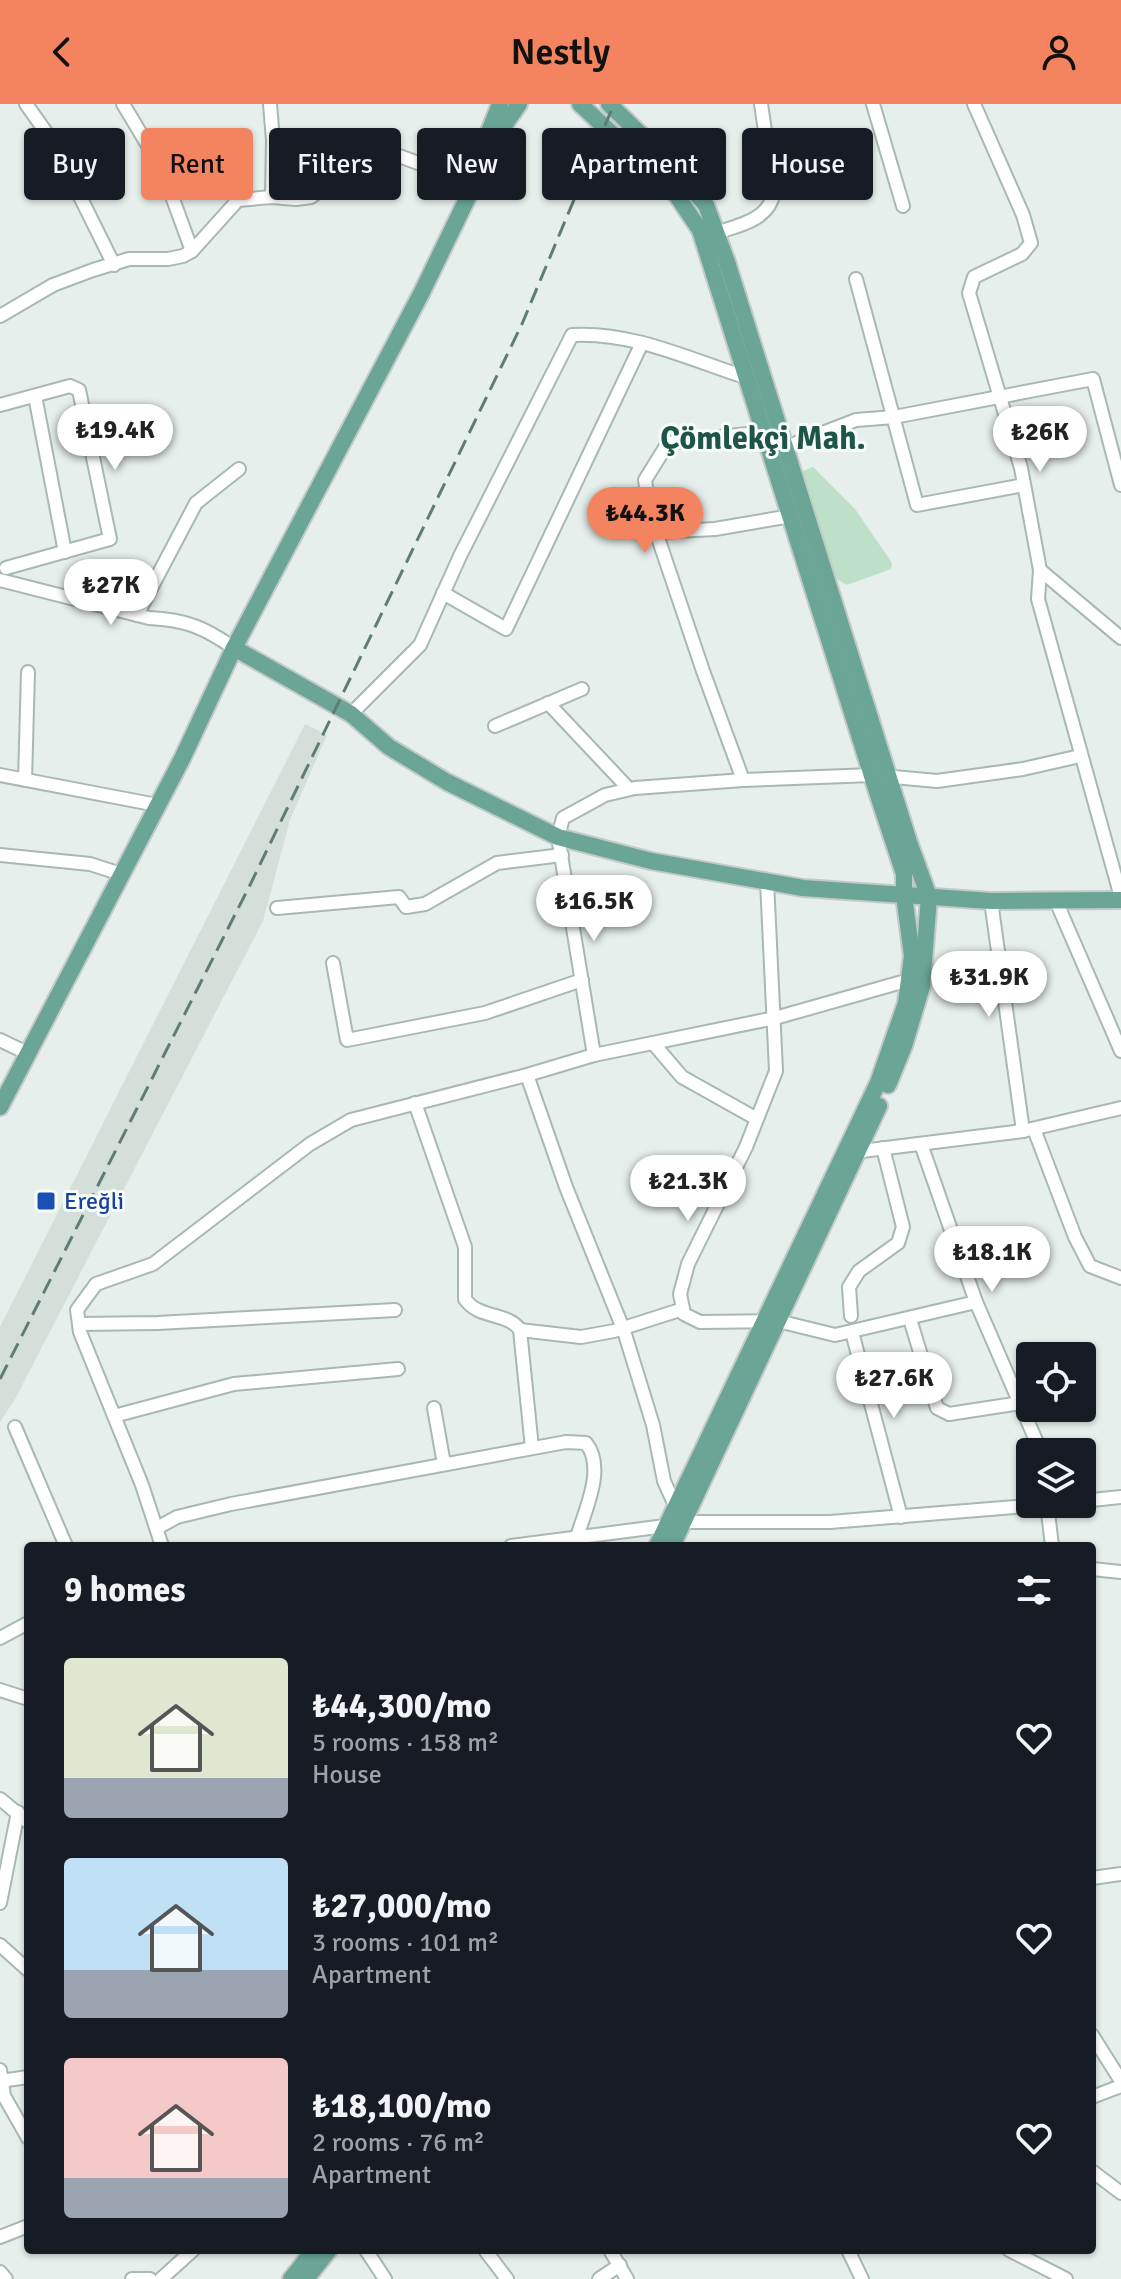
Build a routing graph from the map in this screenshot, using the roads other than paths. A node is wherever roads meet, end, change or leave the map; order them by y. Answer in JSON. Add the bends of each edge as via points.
{"nodes":[{"id":1,"x":26,"y":104,"type":"edge"},
{"id":2,"x":123,"y":104,"type":"edge"},
{"id":3,"x":270,"y":104,"type":"edge"},
{"id":4,"x":500,"y":104,"type":"edge"},
{"id":5,"x":519,"y":104,"type":"edge"},
{"id":6,"x":580,"y":104,"type":"edge"},
{"id":7,"x":609,"y":104,"type":"edge"},
{"id":8,"x":761,"y":104,"type":"edge"},
{"id":9,"x":873,"y":104,"type":"edge"},
{"id":10,"x":974,"y":104,"type":"edge"},
{"id":11,"x":272,"y":128,"type":"edge"},
{"id":12,"x":490,"y":128,"type":"edge"},
{"id":13,"x":269,"y":197,"type":"edge"},
{"id":14,"x":458,"y":200,"type":"edge"},
{"id":15,"x":903,"y":206,"type":"dead end"},
{"id":16,"x":716,"y":233,"type":"junction"},
{"id":17,"x":192,"y":251,"type":"junction"},
{"id":18,"x":114,"y":265,"type":"junction"},
{"id":19,"x":856,"y":279,"type":"dead end"},
{"id":20,"x":1,"y":312,"type":"edge"},
{"id":21,"x":398,"y":333,"type":"junction"},
{"id":22,"x":642,"y":343,"type":"junction"},
{"id":23,"x":748,"y":378,"type":"junction"},
{"id":24,"x":35,"y":396,"type":"junction"},
{"id":25,"x":1000,"y":396,"type":"junction"},
{"id":26,"x":0,"y":405,"type":"edge"},
{"id":27,"x":894,"y":417,"type":"junction"},
{"id":28,"x":765,"y":432,"type":"junction"},
{"id":29,"x":786,"y":447,"type":"junction"},
{"id":30,"x":239,"y":469,"type":"dead end"},
{"id":31,"x":1024,"y":485,"type":"junction"},
{"id":32,"x":1121,"y":485,"type":"edge"},
{"id":33,"x":791,"y":516,"type":"junction"},
{"id":34,"x":656,"y":532,"type":"junction"},
{"id":35,"x":65,"y":552,"type":"junction"},
{"id":36,"x":0,"y":553,"type":"edge"},
{"id":37,"x":1040,"y":570,"type":"junction"},
{"id":38,"x":3,"y":574,"type":"edge"},
{"id":39,"x":443,"y":593,"type":"junction"},
{"id":40,"x":137,"y":615,"type":"junction"},
{"id":41,"x":1121,"y":638,"type":"edge"},
{"id":42,"x":234,"y":648,"type":"junction"},
{"id":43,"x":28,"y":672,"type":"dead end"},
{"id":44,"x":582,"y":689,"type":"dead end"},
{"id":45,"x":548,"y":703,"type":"junction"},
{"id":46,"x":351,"y":714,"type":"junction"},
{"id":47,"x":495,"y":726,"type":"dead end"},
{"id":48,"x":1080,"y":756,"type":"junction"},
{"id":49,"x":0,"y":775,"type":"edge"},
{"id":50,"x":880,"y":775,"type":"junction"},
{"id":51,"x":25,"y":780,"type":"junction"},
{"id":52,"x":743,"y":780,"type":"junction"},
{"id":53,"x":629,"y":789,"type":"junction"},
{"id":54,"x":157,"y":805,"type":"junction"},
{"id":55,"x":558,"y":837,"type":"junction"},
{"id":56,"x":0,"y":855,"type":"edge"},
{"id":57,"x":562,"y":855,"type":"junction"},
{"id":58,"x":121,"y":874,"type":"junction"},
{"id":59,"x":767,"y":881,"type":"junction"},
{"id":60,"x":904,"y":895,"type":"junction"},
{"id":61,"x":929,"y":897,"type":"junction"},
{"id":62,"x":1121,"y":898,"type":"edge"},
{"id":63,"x":991,"y":901,"type":"junction"},
{"id":64,"x":1056,"y":901,"type":"junction"},
{"id":65,"x":277,"y":908,"type":"dead end"},
{"id":66,"x":333,"y":963,"type":"dead end"},
{"id":67,"x":582,"y":980,"type":"junction"},
{"id":68,"x":909,"y":980,"type":"junction"},
{"id":69,"x":775,"y":1018,"type":"junction"},
{"id":70,"x":0,"y":1040,"type":"edge"},
{"id":71,"x":653,"y":1043,"type":"junction"},
{"id":72,"x":1121,"y":1051,"type":"edge"},
{"id":73,"x":27,"y":1053,"type":"junction"},
{"id":74,"x":594,"y":1055,"type":"junction"},
{"id":75,"x":527,"y":1075,"type":"junction"},
{"id":76,"x":415,"y":1103,"type":"junction"},
{"id":77,"x":0,"y":1107,"type":"edge"},
{"id":78,"x":1121,"y":1108,"type":"edge"},
{"id":79,"x":757,"y":1119,"type":"junction"},
{"id":80,"x":1029,"y":1130,"type":"junction"},
{"id":81,"x":921,"y":1144,"type":"junction"},
{"id":82,"x":883,"y":1148,"type":"junction"},
{"id":83,"x":851,"y":1153,"type":"junction"},
{"id":84,"x":1121,"y":1278,"type":"edge"},
{"id":85,"x":976,"y":1302,"type":"junction"},
{"id":86,"x":683,"y":1309,"type":"junction"},
{"id":87,"x":395,"y":1310,"type":"dead end"},
{"id":88,"x":851,"y":1316,"type":"dead end"},
{"id":89,"x":910,"y":1319,"type":"junction"},
{"id":90,"x":771,"y":1320,"type":"junction"},
{"id":91,"x":79,"y":1324,"type":"junction"},
{"id":92,"x":623,"y":1327,"type":"junction"},
{"id":93,"x":520,"y":1330,"type":"junction"},
{"id":94,"x":852,"y":1332,"type":"junction"},
{"id":95,"x":398,"y":1369,"type":"dead end"},
{"id":96,"x":1016,"y":1394,"type":"edge"},
{"id":97,"x":1016,"y":1404,"type":"edge"},
{"id":98,"x":434,"y":1408,"type":"dead end"},
{"id":99,"x":114,"y":1416,"type":"junction"},
{"id":100,"x":15,"y":1427,"type":"dead end"},
{"id":101,"x":532,"y":1448,"type":"junction"},
{"id":102,"x":444,"y":1464,"type":"junction"},
{"id":103,"x":1121,"y":1497,"type":"edge"},
{"id":104,"x":1096,"y":1500,"type":"edge"},
{"id":105,"x":1016,"y":1507,"type":"edge"},
{"id":106,"x":679,"y":1514,"type":"junction"},
{"id":107,"x":901,"y":1517,"type":"junction"},
{"id":108,"x":1050,"y":1518,"type":"edge"},
{"id":109,"x":665,"y":1526,"type":"junction"},
{"id":110,"x":157,"y":1528,"type":"junction"},
{"id":111,"x":577,"y":1537,"type":"junction"},
{"id":112,"x":64,"y":1542,"type":"edge"},
{"id":113,"x":161,"y":1542,"type":"edge"},
{"id":114,"x":548,"y":1542,"type":"edge"},
{"id":115,"x":659,"y":1542,"type":"edge"},
{"id":116,"x":673,"y":1542,"type":"edge"},
{"id":117,"x":1052,"y":1542,"type":"edge"},
{"id":118,"x":1096,"y":1569,"type":"edge"},
{"id":119,"x":1121,"y":1572,"type":"edge"},
{"id":120,"x":24,"y":1625,"type":"edge"},
{"id":121,"x":0,"y":1638,"type":"edge"},
{"id":122,"x":0,"y":1690,"type":"edge"},
{"id":123,"x":24,"y":1698,"type":"edge"},
{"id":124,"x":0,"y":1799,"type":"edge"},
{"id":125,"x":18,"y":1812,"type":"junction"},
{"id":126,"x":24,"y":1818,"type":"edge"},
{"id":127,"x":1121,"y":1874,"type":"edge"},
{"id":128,"x":1096,"y":1877,"type":"edge"},
{"id":129,"x":0,"y":1903,"type":"edge"},
{"id":130,"x":0,"y":1945,"type":"edge"},
{"id":131,"x":24,"y":1966,"type":"edge"},
{"id":132,"x":1096,"y":2042,"type":"edge"},
{"id":133,"x":24,"y":2077,"type":"edge"},
{"id":134,"x":1,"y":2078,"type":"edge"},
{"id":135,"x":1121,"y":2083,"type":"edge"},
{"id":136,"x":1096,"y":2095,"type":"edge"},
{"id":137,"x":24,"y":2131,"type":"edge"},
{"id":138,"x":1096,"y":2174,"type":"edge"},
{"id":139,"x":1121,"y":2193,"type":"edge"},
{"id":140,"x":24,"y":2228,"type":"edge"},
{"id":141,"x":0,"y":2237,"type":"edge"},
{"id":142,"x":189,"y":2254,"type":"edge"},
{"id":143,"x":369,"y":2254,"type":"edge"},
{"id":144,"x":488,"y":2254,"type":"edge"},
{"id":145,"x":613,"y":2254,"type":"edge"},
{"id":146,"x":850,"y":2254,"type":"edge"},
{"id":147,"x":1017,"y":2254,"type":"edge"},
{"id":148,"x":309,"y":2261,"type":"edge"},
{"id":149,"x":620,"y":2265,"type":"junction"},
{"id":150,"x":0,"y":2272,"type":"edge"},
{"id":151,"x":6,"y":2279,"type":"edge"},
{"id":152,"x":132,"y":2279,"type":"edge"},
{"id":153,"x":150,"y":2279,"type":"edge"},
{"id":154,"x":161,"y":2279,"type":"edge"},
{"id":155,"x":291,"y":2279,"type":"edge"},
{"id":156,"x":385,"y":2279,"type":"edge"},
{"id":157,"x":507,"y":2279,"type":"edge"},
{"id":158,"x":599,"y":2279,"type":"edge"},
{"id":159,"x":627,"y":2279,"type":"edge"},
{"id":160,"x":862,"y":2279,"type":"edge"},
{"id":161,"x":1066,"y":2279,"type":"edge"}],
"edges":[{"from":1,"to":18,"type":"street","via":[[53,142]]},
{"from":2,"to":17,"type":"street","via":[[162,169]]},
{"from":3,"to":11,"type":"street"},
{"from":4,"to":12,"type":"main road"},
{"from":5,"to":21,"type":"main road","via":[[499,133]]},
{"from":6,"to":23,"type":"main road","via":[[675,193],[700,230]]},
{"from":7,"to":16,"type":"main road","via":[[706,205]]},
{"from":8,"to":16,"type":"street","via":[[772,204],[748,223]]},
{"from":9,"to":15,"type":"street"},
{"from":10,"to":25,"type":"street","via":[[1031,243],[1022,254],[974,277],[969,293]]},
{"from":13,"to":17,"type":"street","via":[[238,200]]},
{"from":14,"to":21,"type":"main road","via":[[403,309]]},
{"from":16,"to":29,"type":"main road"},
{"from":17,"to":18,"type":"street"},
{"from":18,"to":20,"type":"street","via":[[53,285]]},
{"from":19,"to":27,"type":"street"},
{"from":21,"to":42,"type":"main road"},
{"from":22,"to":23,"type":"street"},
{"from":22,"to":39,"type":"street","via":[[597,333],[572,335]]},
{"from":22,"to":39,"type":"street","via":[[506,629]]},
{"from":23,"to":28,"type":"main road"},
{"from":24,"to":26,"type":"street"},
{"from":24,"to":35,"type":"street"},
{"from":24,"to":35,"type":"street","via":[[70,386],[79,390],[110,539]]},
{"from":25,"to":27,"type":"street"},
{"from":25,"to":31,"type":"street"},
{"from":25,"to":32,"type":"street","via":[[1093,379]]},
{"from":27,"to":29,"type":"street","via":[[856,420]]},
{"from":27,"to":31,"type":"street","via":[[917,505]]},
{"from":28,"to":33,"type":"main road"},
{"from":28,"to":34,"type":"street","via":[[668,443],[645,480]]},
{"from":29,"to":50,"type":"main road"},
{"from":30,"to":40,"type":"street","via":[[196,503]]},
{"from":31,"to":37,"type":"street"},
{"from":33,"to":34,"type":"street"},
{"from":33,"to":50,"type":"main road"},
{"from":34,"to":52,"type":"street"},
{"from":35,"to":38,"type":"street"},
{"from":36,"to":38,"type":"street"},
{"from":37,"to":41,"type":"street"},
{"from":37,"to":48,"type":"street","via":[[1038,599]]},
{"from":38,"to":40,"type":"street","via":[[14,583]]},
{"from":39,"to":46,"type":"street","via":[[420,645]]},
{"from":40,"to":42,"type":"street","via":[[207,630]]},
{"from":42,"to":46,"type":"main road"},
{"from":42,"to":54,"type":"main road"},
{"from":43,"to":51,"type":"street"},
{"from":44,"to":45,"type":"street"},
{"from":45,"to":47,"type":"street"},
{"from":45,"to":53,"type":"street"},
{"from":46,"to":55,"type":"main road","via":[[389,747],[447,782]]},
{"from":48,"to":50,"type":"street","via":[[937,781]]},
{"from":48,"to":62,"type":"street"},
{"from":49,"to":51,"type":"street"},
{"from":50,"to":52,"type":"street"},
{"from":50,"to":60,"type":"main road","via":[[904,874]]},
{"from":50,"to":61,"type":"main road"},
{"from":51,"to":54,"type":"street"},
{"from":52,"to":53,"type":"street"},
{"from":53,"to":55,"type":"street","via":[[605,795],[563,818]]},
{"from":54,"to":58,"type":"main road"},
{"from":55,"to":57,"type":"street"},
{"from":55,"to":59,"type":"main road","via":[[651,861]]},
{"from":56,"to":58,"type":"street","via":[[90,864]]},
{"from":57,"to":65,"type":"street","via":[[497,863],[425,904],[406,907],[399,897]]},
{"from":57,"to":67,"type":"street"},
{"from":58,"to":73,"type":"main road"},
{"from":59,"to":60,"type":"main road"},
{"from":59,"to":69,"type":"street"},
{"from":60,"to":61,"type":"main road"},
{"from":60,"to":68,"type":"main road","via":[[912,956]]},
{"from":61,"to":63,"type":"main road"},
{"from":61,"to":83,"type":"main road","via":[[922,986],[904,1046]]},
{"from":62,"to":64,"type":"main road"},
{"from":63,"to":64,"type":"main road"},
{"from":63,"to":80,"type":"street"},
{"from":64,"to":72,"type":"street"},
{"from":66,"to":67,"type":"street","via":[[347,1040],[485,1013]]},
{"from":67,"to":74,"type":"street"},
{"from":68,"to":69,"type":"street"},
{"from":68,"to":83,"type":"main road","via":[[906,1003]]},
{"from":69,"to":71,"type":"street"},
{"from":69,"to":79,"type":"street","via":[[776,1071]]},
{"from":70,"to":73,"type":"street"},
{"from":71,"to":74,"type":"street"},
{"from":71,"to":79,"type":"street","via":[[682,1077]]},
{"from":73,"to":77,"type":"main road"},
{"from":74,"to":75,"type":"street"},
{"from":75,"to":76,"type":"street"},
{"from":75,"to":92,"type":"street"},
{"from":76,"to":91,"type":"street","via":[[351,1120],[310,1144],[153,1264],[96,1284],[77,1310]]},
{"from":76,"to":93,"type":"street","via":[[465,1247],[465,1299],[477,1311],[515,1323]]},
{"from":78,"to":80,"type":"street"},
{"from":79,"to":86,"type":"street","via":[[688,1264],[680,1294]]},
{"from":80,"to":81,"type":"street"},
{"from":80,"to":84,"type":"street","via":[[1090,1266]]},
{"from":81,"to":82,"type":"street"},
{"from":81,"to":85,"type":"street"},
{"from":82,"to":83,"type":"street"},
{"from":82,"to":88,"type":"street","via":[[903,1227],[898,1243],[859,1271],[849,1287]]},
{"from":83,"to":90,"type":"main road"},
{"from":85,"to":89,"type":"street"},
{"from":85,"to":96,"type":"street"},
{"from":86,"to":90,"type":"street","via":[[700,1322]]},
{"from":86,"to":92,"type":"street"},
{"from":87,"to":91,"type":"street"},
{"from":89,"to":94,"type":"street"},
{"from":89,"to":97,"type":"street","via":[[937,1408],[949,1414]]},
{"from":90,"to":94,"type":"street","via":[[835,1335]]},
{"from":90,"to":106,"type":"main road"},
{"from":91,"to":99,"type":"street"},
{"from":92,"to":93,"type":"street","via":[[581,1337]]},
{"from":92,"to":106,"type":"street","via":[[664,1481]]},
{"from":93,"to":101,"type":"street"},
{"from":94,"to":107,"type":"street"},
{"from":95,"to":99,"type":"street","via":[[234,1384]]},
{"from":98,"to":102,"type":"street"},
{"from":99,"to":110,"type":"street"},
{"from":100,"to":112,"type":"street"},
{"from":101,"to":102,"type":"street"},
{"from":101,"to":111,"type":"street","via":[[586,1443],[593,1452],[595,1478]]},
{"from":102,"to":110,"type":"street","via":[[231,1504],[177,1517]]},
{"from":103,"to":104,"type":"street"},
{"from":105,"to":107,"type":"street"},
{"from":106,"to":107,"type":"street","via":[[830,1522]]},
{"from":106,"to":109,"type":"main road"},
{"from":106,"to":116,"type":"main road"},
{"from":108,"to":117,"type":"street"},
{"from":109,"to":111,"type":"street"},
{"from":109,"to":115,"type":"main road"},
{"from":110,"to":113,"type":"street"},
{"from":111,"to":114,"type":"street"},
{"from":118,"to":119,"type":"street"},
{"from":120,"to":121,"type":"street"},
{"from":122,"to":123,"type":"street"},
{"from":124,"to":125,"type":"street"},
{"from":125,"to":126,"type":"street"},
{"from":125,"to":129,"type":"street"},
{"from":127,"to":128,"type":"street"},
{"from":130,"to":131,"type":"street"},
{"from":132,"to":135,"type":"street"},
{"from":133,"to":134,"type":"street"},
{"from":134,"to":137,"type":"street","via":[[4,2096]]},
{"from":135,"to":136,"type":"street"},
{"from":138,"to":139,"type":"street"},
{"from":140,"to":141,"type":"street"},
{"from":142,"to":154,"type":"street"},
{"from":143,"to":156,"type":"street"},
{"from":144,"to":157,"type":"street"},
{"from":145,"to":149,"type":"street"},
{"from":146,"to":160,"type":"street"},
{"from":147,"to":161,"type":"street"},
{"from":148,"to":155,"type":"main road"},
{"from":149,"to":158,"type":"street"},
{"from":149,"to":159,"type":"street"},
{"from":150,"to":151,"type":"street"},
{"from":152,"to":153,"type":"street"}]}
